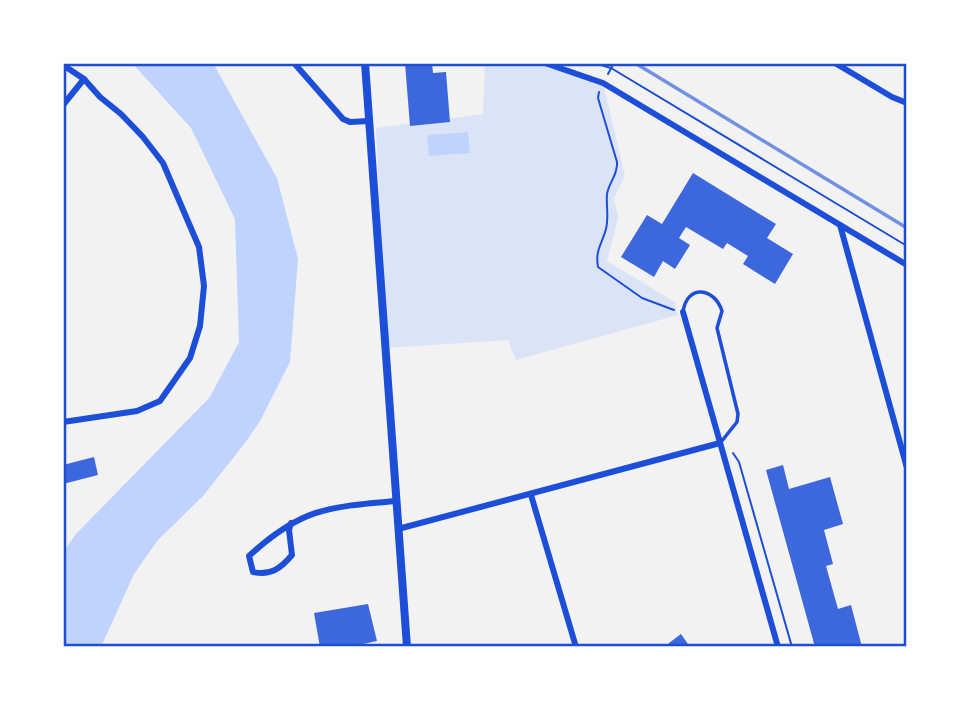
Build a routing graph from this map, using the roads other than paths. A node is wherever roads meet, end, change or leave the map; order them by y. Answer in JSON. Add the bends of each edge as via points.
{"nodes":[{"id":1,"x":293,"y":63,"type":"edge"},
{"id":2,"x":365,"y":63,"type":"edge"},
{"id":3,"x":545,"y":63,"type":"edge"},
{"id":4,"x":835,"y":63,"type":"edge"},
{"id":5,"x":63,"y":65,"type":"edge"},
{"id":6,"x":84,"y":79,"type":"junction"},
{"id":7,"x":907,"y":103,"type":"edge"},
{"id":8,"x":63,"y":105,"type":"edge"},
{"id":9,"x":369,"y":121,"type":"junction"},
{"id":10,"x":840,"y":225,"type":"junction"},
{"id":11,"x":907,"y":265,"type":"edge"},
{"id":12,"x":683,"y":312,"type":"joint"},
{"id":13,"x":63,"y":422,"type":"edge"},
{"id":14,"x":722,"y":440,"type":"junction"},
{"id":15,"x":907,"y":468,"type":"edge"},
{"id":16,"x":531,"y":495,"type":"junction"},
{"id":17,"x":396,"y":500,"type":"junction"},
{"id":18,"x":291,"y":523,"type":"junction"},
{"id":19,"x":398,"y":529,"type":"junction"},
{"id":20,"x":407,"y":647,"type":"edge"},
{"id":21,"x":576,"y":647,"type":"edge"},
{"id":22,"x":778,"y":647,"type":"edge"}],
"edges":[{"from":1,"to":9,"type":"street","via":[[343,119]]},
{"from":2,"to":9,"type":"street"},
{"from":3,"to":10,"type":"street","via":[[603,83]]},
{"from":4,"to":7,"type":"street"},
{"from":5,"to":6,"type":"street"},
{"from":6,"to":8,"type":"street"},
{"from":6,"to":13,"type":"street","via":[[163,163],[200,247],[204,286],[200,326],[190,358],[160,401],[137,411]]},
{"from":9,"to":17,"type":"street"},
{"from":10,"to":11,"type":"street"},
{"from":10,"to":15,"type":"street"},
{"from":12,"to":14,"type":"street"},
{"from":12,"to":14,"type":"lane","via":[[688,296],[695,293],[705,293],[720,303],[718,328],[738,414]]},
{"from":14,"to":16,"type":"street"},
{"from":14,"to":22,"type":"street"},
{"from":16,"to":19,"type":"street"},
{"from":16,"to":21,"type":"street"},
{"from":17,"to":18,"type":"street","via":[[342,506]]},
{"from":17,"to":19,"type":"street"},
{"from":18,"to":18,"type":"street","via":[[249,556],[253,572],[275,571],[292,555]]},
{"from":19,"to":20,"type":"street"}]}
